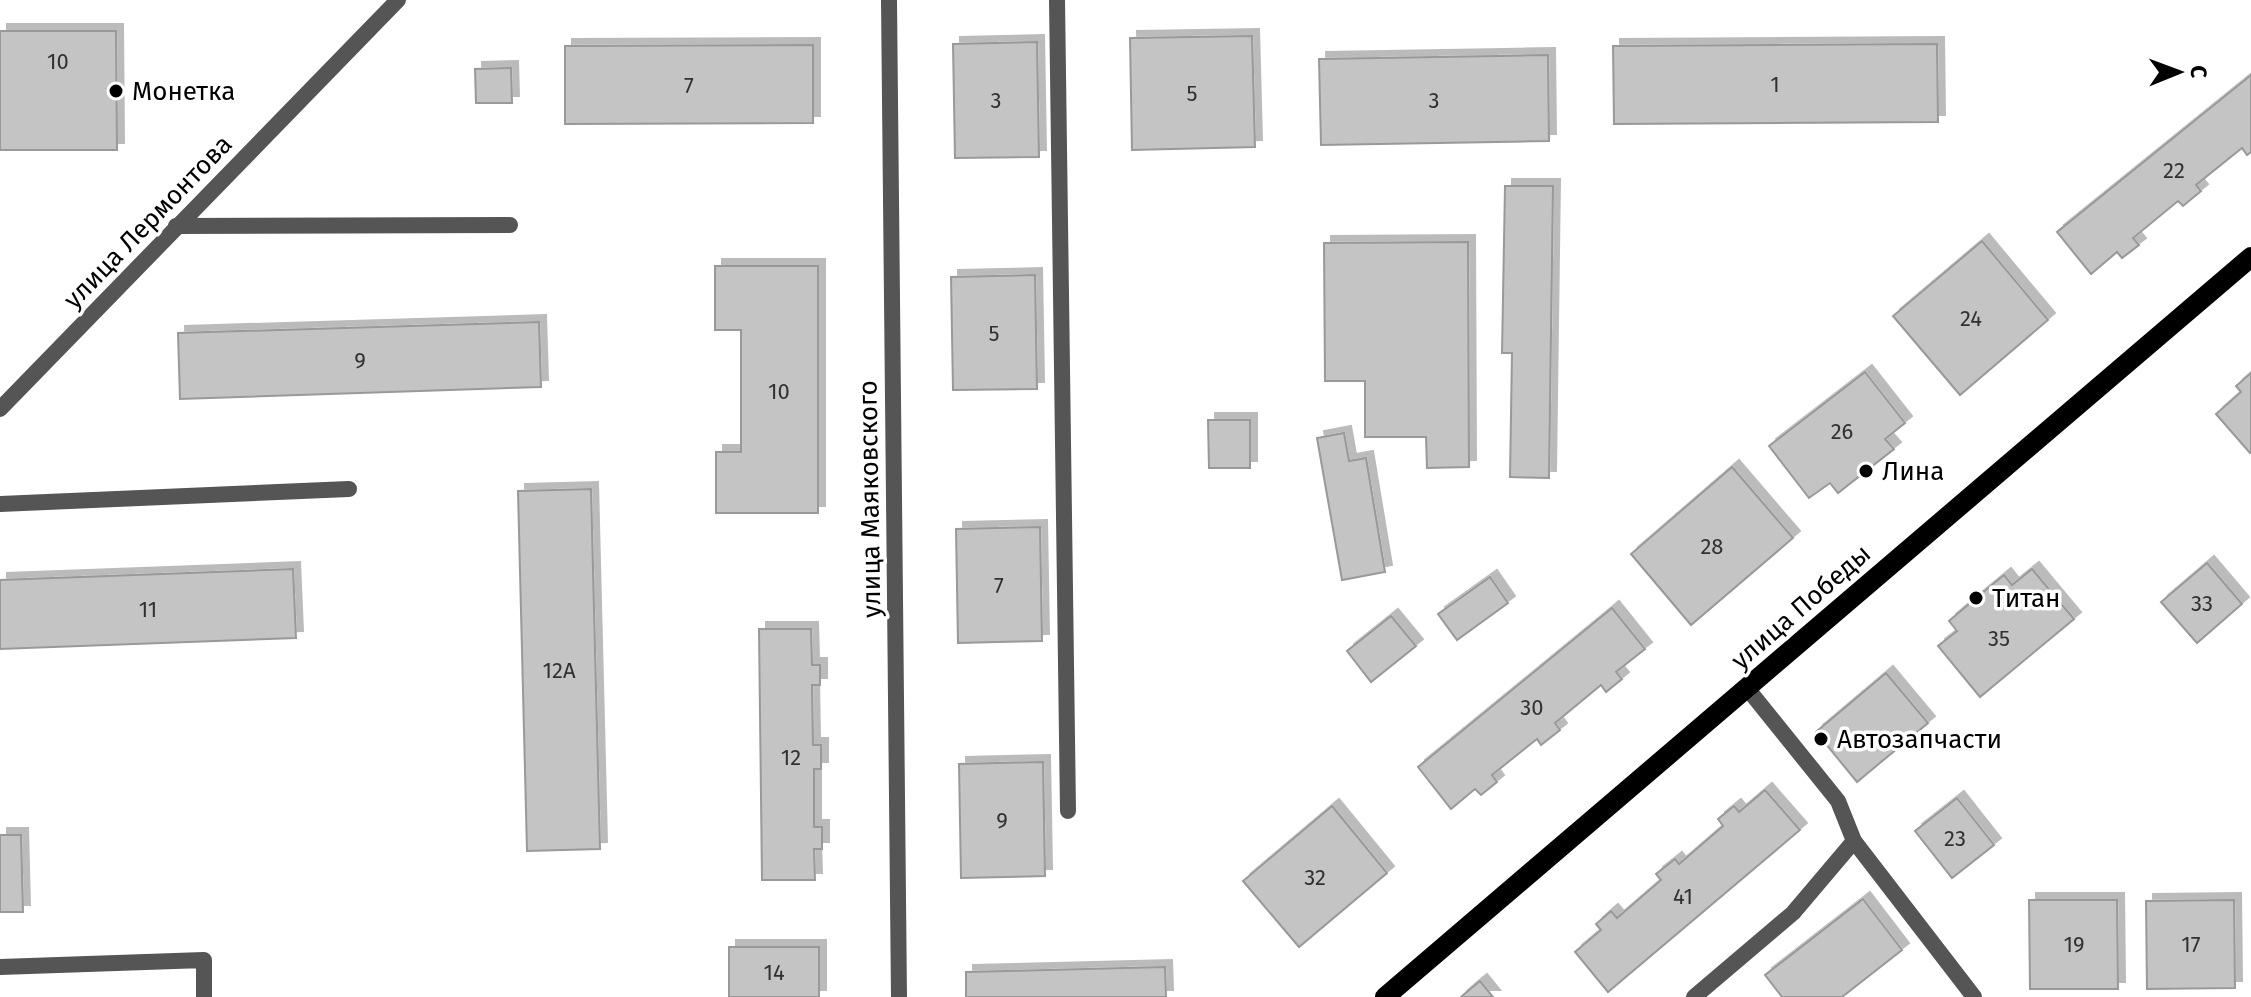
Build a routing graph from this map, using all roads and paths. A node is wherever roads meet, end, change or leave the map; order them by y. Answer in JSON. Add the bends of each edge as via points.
{"nodes":[{"id":1,"x":398,"y":0,"type":"edge"},
{"id":2,"x":889,"y":0,"type":"edge"},
{"id":3,"x":1057,"y":0,"type":"edge"},
{"id":4,"x":510,"y":225,"type":"dead end"},
{"id":5,"x":176,"y":226,"type":"junction"},
{"id":6,"x":2251,"y":257,"type":"edge"},
{"id":7,"x":0,"y":409,"type":"edge"},
{"id":8,"x":349,"y":489,"type":"dead end"},
{"id":9,"x":0,"y":504,"type":"edge"},
{"id":10,"x":1747,"y":688,"type":"junction"},
{"id":11,"x":1068,"y":811,"type":"dead end"},
{"id":12,"x":1854,"y":841,"type":"junction"},
{"id":13,"x":0,"y":967,"type":"edge"},
{"id":14,"x":204,"y":997,"type":"edge"},
{"id":15,"x":899,"y":997,"type":"edge"},
{"id":16,"x":1385,"y":997,"type":"edge"},
{"id":17,"x":1694,"y":997,"type":"edge"},
{"id":18,"x":1974,"y":997,"type":"edge"}],
"edges":[{"from":1,"to":5,"type":"street","name":"улица Лермонтова"},
{"from":2,"to":15,"type":"street","name":"улица Маяковского"},
{"from":3,"to":11,"type":"street"},
{"from":4,"to":5,"type":"street"},
{"from":5,"to":7,"type":"street","name":"улица Лермонтова"},
{"from":6,"to":10,"type":"main road","name":"улица Победы"},
{"from":8,"to":9,"type":"street"},
{"from":10,"to":12,"type":"street","via":[[1838,801]]},
{"from":10,"to":16,"type":"main road","name":"улица Победы"},
{"from":12,"to":17,"type":"street","via":[[1793,913]]},
{"from":12,"to":18,"type":"street"},
{"from":13,"to":14,"type":"street","via":[[204,960]]}]}
